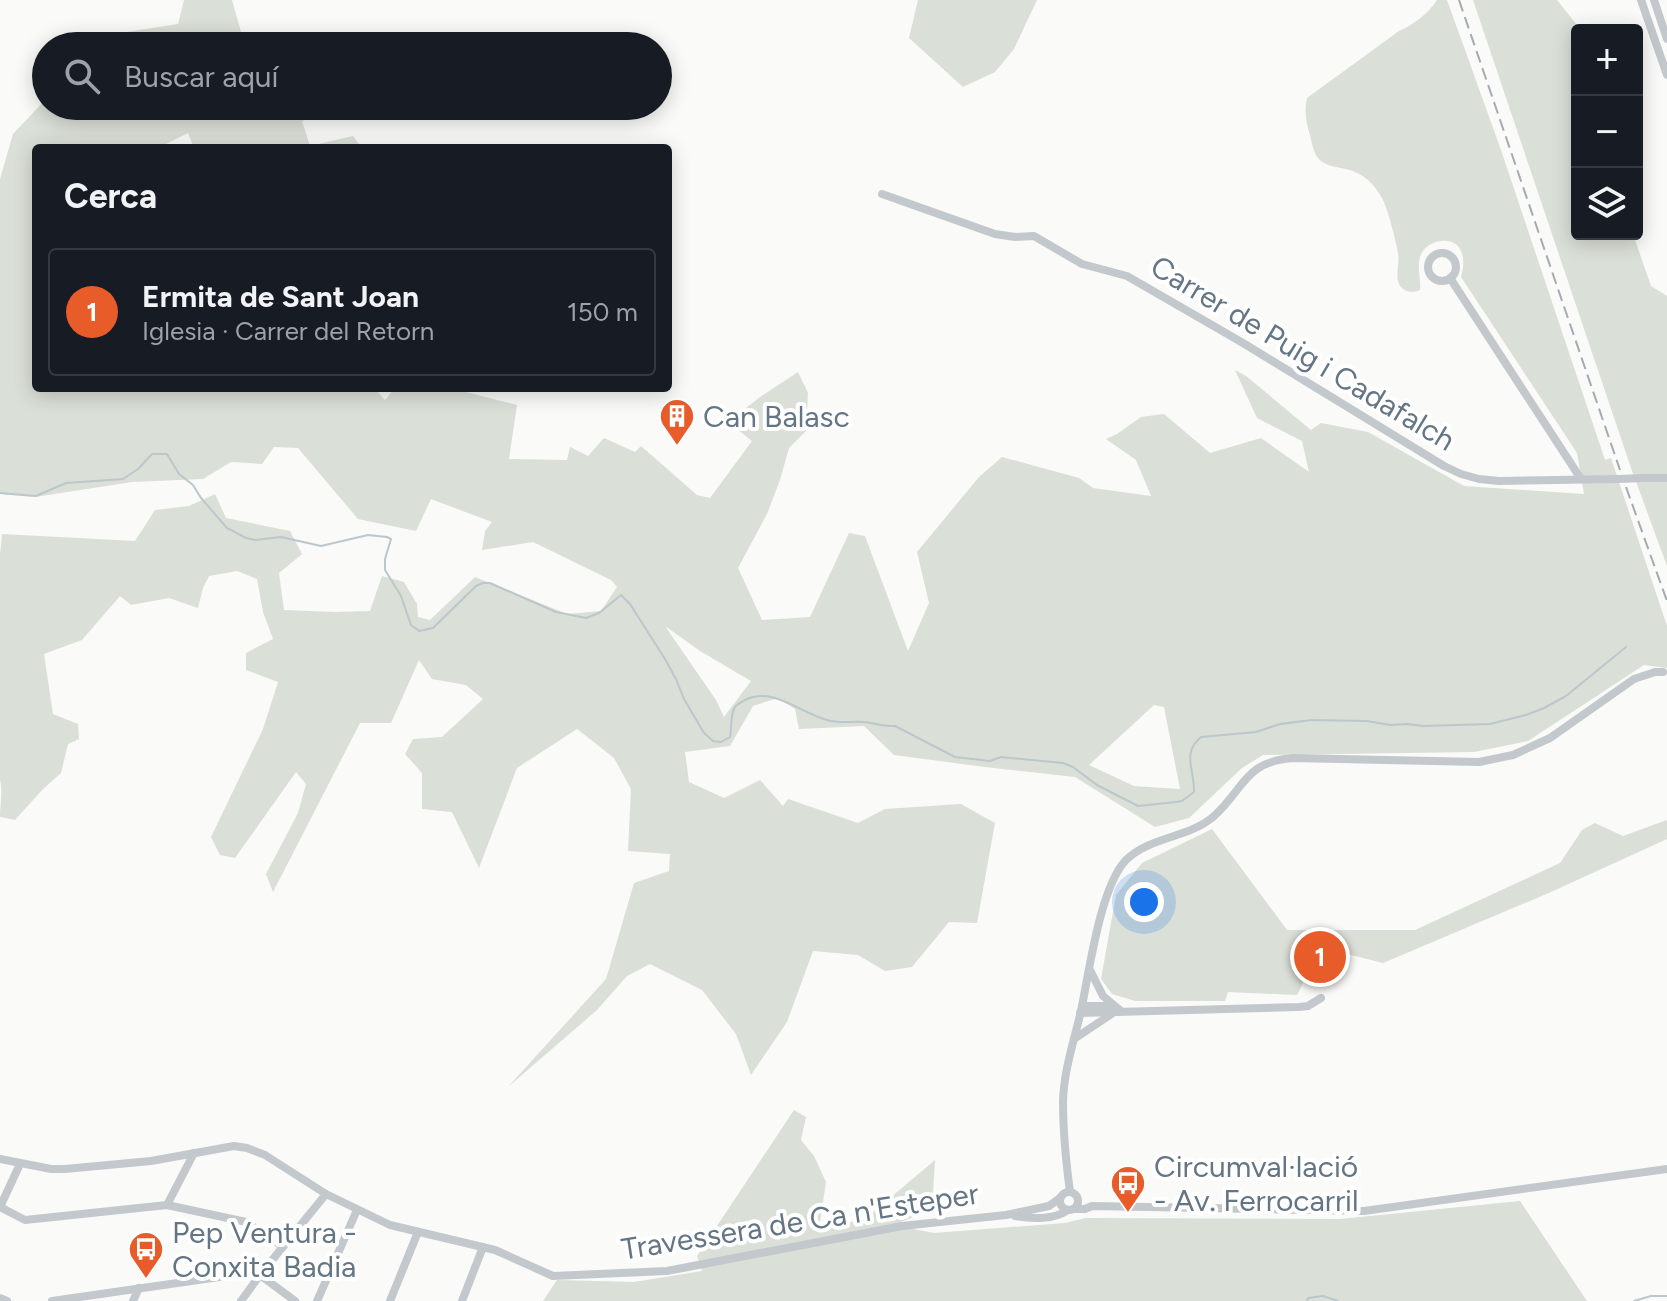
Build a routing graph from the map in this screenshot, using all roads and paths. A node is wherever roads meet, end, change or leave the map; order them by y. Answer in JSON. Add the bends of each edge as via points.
{"nodes":[{"id":1,"x":1641,"y":0,"type":"edge"},
{"id":2,"x":1654,"y":0,"type":"edge"},
{"id":3,"x":1667,"y":39,"type":"edge"},
{"id":4,"x":1667,"y":75,"type":"edge"},
{"id":5,"x":882,"y":194,"type":"dead end"},
{"id":6,"x":1450,"y":278,"type":"dead end"},
{"id":7,"x":1667,"y":478,"type":"edge"},
{"id":8,"x":1581,"y":479,"type":"junction"},
{"id":9,"x":1663,"y":672,"type":"dead end"},
{"id":10,"x":1090,"y":970,"type":"junction"},
{"id":11,"x":1321,"y":998,"type":"dead end"},
{"id":12,"x":1081,"y":1010,"type":"junction"},
{"id":13,"x":1117,"y":1010,"type":"junction"},
{"id":14,"x":1074,"y":1039,"type":"junction"},
{"id":15,"x":194,"y":1153,"type":"junction"},
{"id":16,"x":0,"y":1159,"type":"edge"},
{"id":17,"x":20,"y":1164,"type":"junction"},
{"id":18,"x":1667,"y":1169,"type":"edge"},
{"id":19,"x":326,"y":1194,"type":"junction"},
{"id":20,"x":1068,"y":1196,"type":"junction"},
{"id":21,"x":167,"y":1205,"type":"junction"},
{"id":22,"x":1092,"y":1206,"type":"junction"},
{"id":23,"x":0,"y":1207,"type":"edge"},
{"id":24,"x":357,"y":1210,"type":"junction"},
{"id":25,"x":1071,"y":1210,"type":"junction"},
{"id":26,"x":1006,"y":1215,"type":"junction"},
{"id":27,"x":418,"y":1232,"type":"junction"},
{"id":28,"x":283,"y":1247,"type":"junction"},
{"id":29,"x":483,"y":1247,"type":"junction"},
{"id":30,"x":260,"y":1275,"type":"junction"},
{"id":31,"x":139,"y":1288,"type":"junction"},
{"id":32,"x":52,"y":1301,"type":"edge"},
{"id":33,"x":133,"y":1301,"type":"edge"},
{"id":34,"x":241,"y":1301,"type":"edge"},
{"id":35,"x":295,"y":1301,"type":"edge"},
{"id":36,"x":317,"y":1301,"type":"edge"},
{"id":37,"x":390,"y":1301,"type":"edge"},
{"id":38,"x":462,"y":1301,"type":"edge"}],
"edges":[{"from":1,"to":4,"type":"street"},
{"from":2,"to":3,"type":"street"},
{"from":5,"to":8,"type":"street","name":"Carrer de Puig i Cadafalch","via":[[995,234],[1034,236],[1082,264],[1127,276],[1461,474],[1499,481]]},
{"from":6,"to":8,"type":"street"},
{"from":7,"to":8,"type":"street","name":"Carrer de Puig i Cadafalch","bridge":true},
{"from":9,"to":10,"type":"street","via":[[1634,679],[1550,738],[1513,755],[1479,762],[1293,758],[1266,763],[1207,821],[1128,858],[1104,904]]},
{"from":10,"to":12,"type":"street"},
{"from":10,"to":13,"type":"street"},
{"from":11,"to":13,"type":"street","via":[[1299,1007]]},
{"from":12,"to":13,"type":"street"},
{"from":12,"to":14,"type":"street"},
{"from":13,"to":14,"type":"street"},
{"from":14,"to":20,"type":"street","via":[[1063,1099]]},
{"from":15,"to":17,"type":"street","via":[[65,1169]]},
{"from":15,"to":19,"type":"street","via":[[247,1148]]},
{"from":15,"to":21,"type":"street"},
{"from":16,"to":17,"type":"street"},
{"from":17,"to":23,"type":"street"},
{"from":18,"to":22,"type":"street","name":"Travessera de Ca n'Esteper","via":[[1364,1211]]},
{"from":19,"to":24,"type":"street"},
{"from":19,"to":28,"type":"street"},
{"from":20,"to":22,"type":"street","name":"Travessera de Ca n'Esteper"},
{"from":20,"to":25,"type":"street","via":[[1078,1203]]},
{"from":20,"to":25,"type":"street","via":[[1061,1206]]},
{"from":20,"to":26,"type":"street","name":"Travessera de Ca n'Esteper"},
{"from":21,"to":23,"type":"street","via":[[25,1220]]},
{"from":21,"to":28,"type":"street","via":[[246,1222]]},
{"from":22,"to":25,"type":"street","name":"Travessera de Ca n'Esteper"},
{"from":24,"to":27,"type":"street"},
{"from":24,"to":36,"type":"street"},
{"from":25,"to":26,"type":"street","name":"Travessera de Ca n'Esteper","via":[[1032,1219]]},
{"from":26,"to":29,"type":"street","name":"Travessera de Ca n'Esteper","via":[[902,1226],[667,1271],[553,1276]]},
{"from":27,"to":29,"type":"street"},
{"from":27,"to":37,"type":"street"},
{"from":28,"to":30,"type":"street"},
{"from":29,"to":38,"type":"street"},
{"from":30,"to":31,"type":"street"},
{"from":30,"to":34,"type":"street"},
{"from":30,"to":35,"type":"street"},
{"from":31,"to":32,"type":"street"},
{"from":31,"to":33,"type":"street"}]}
